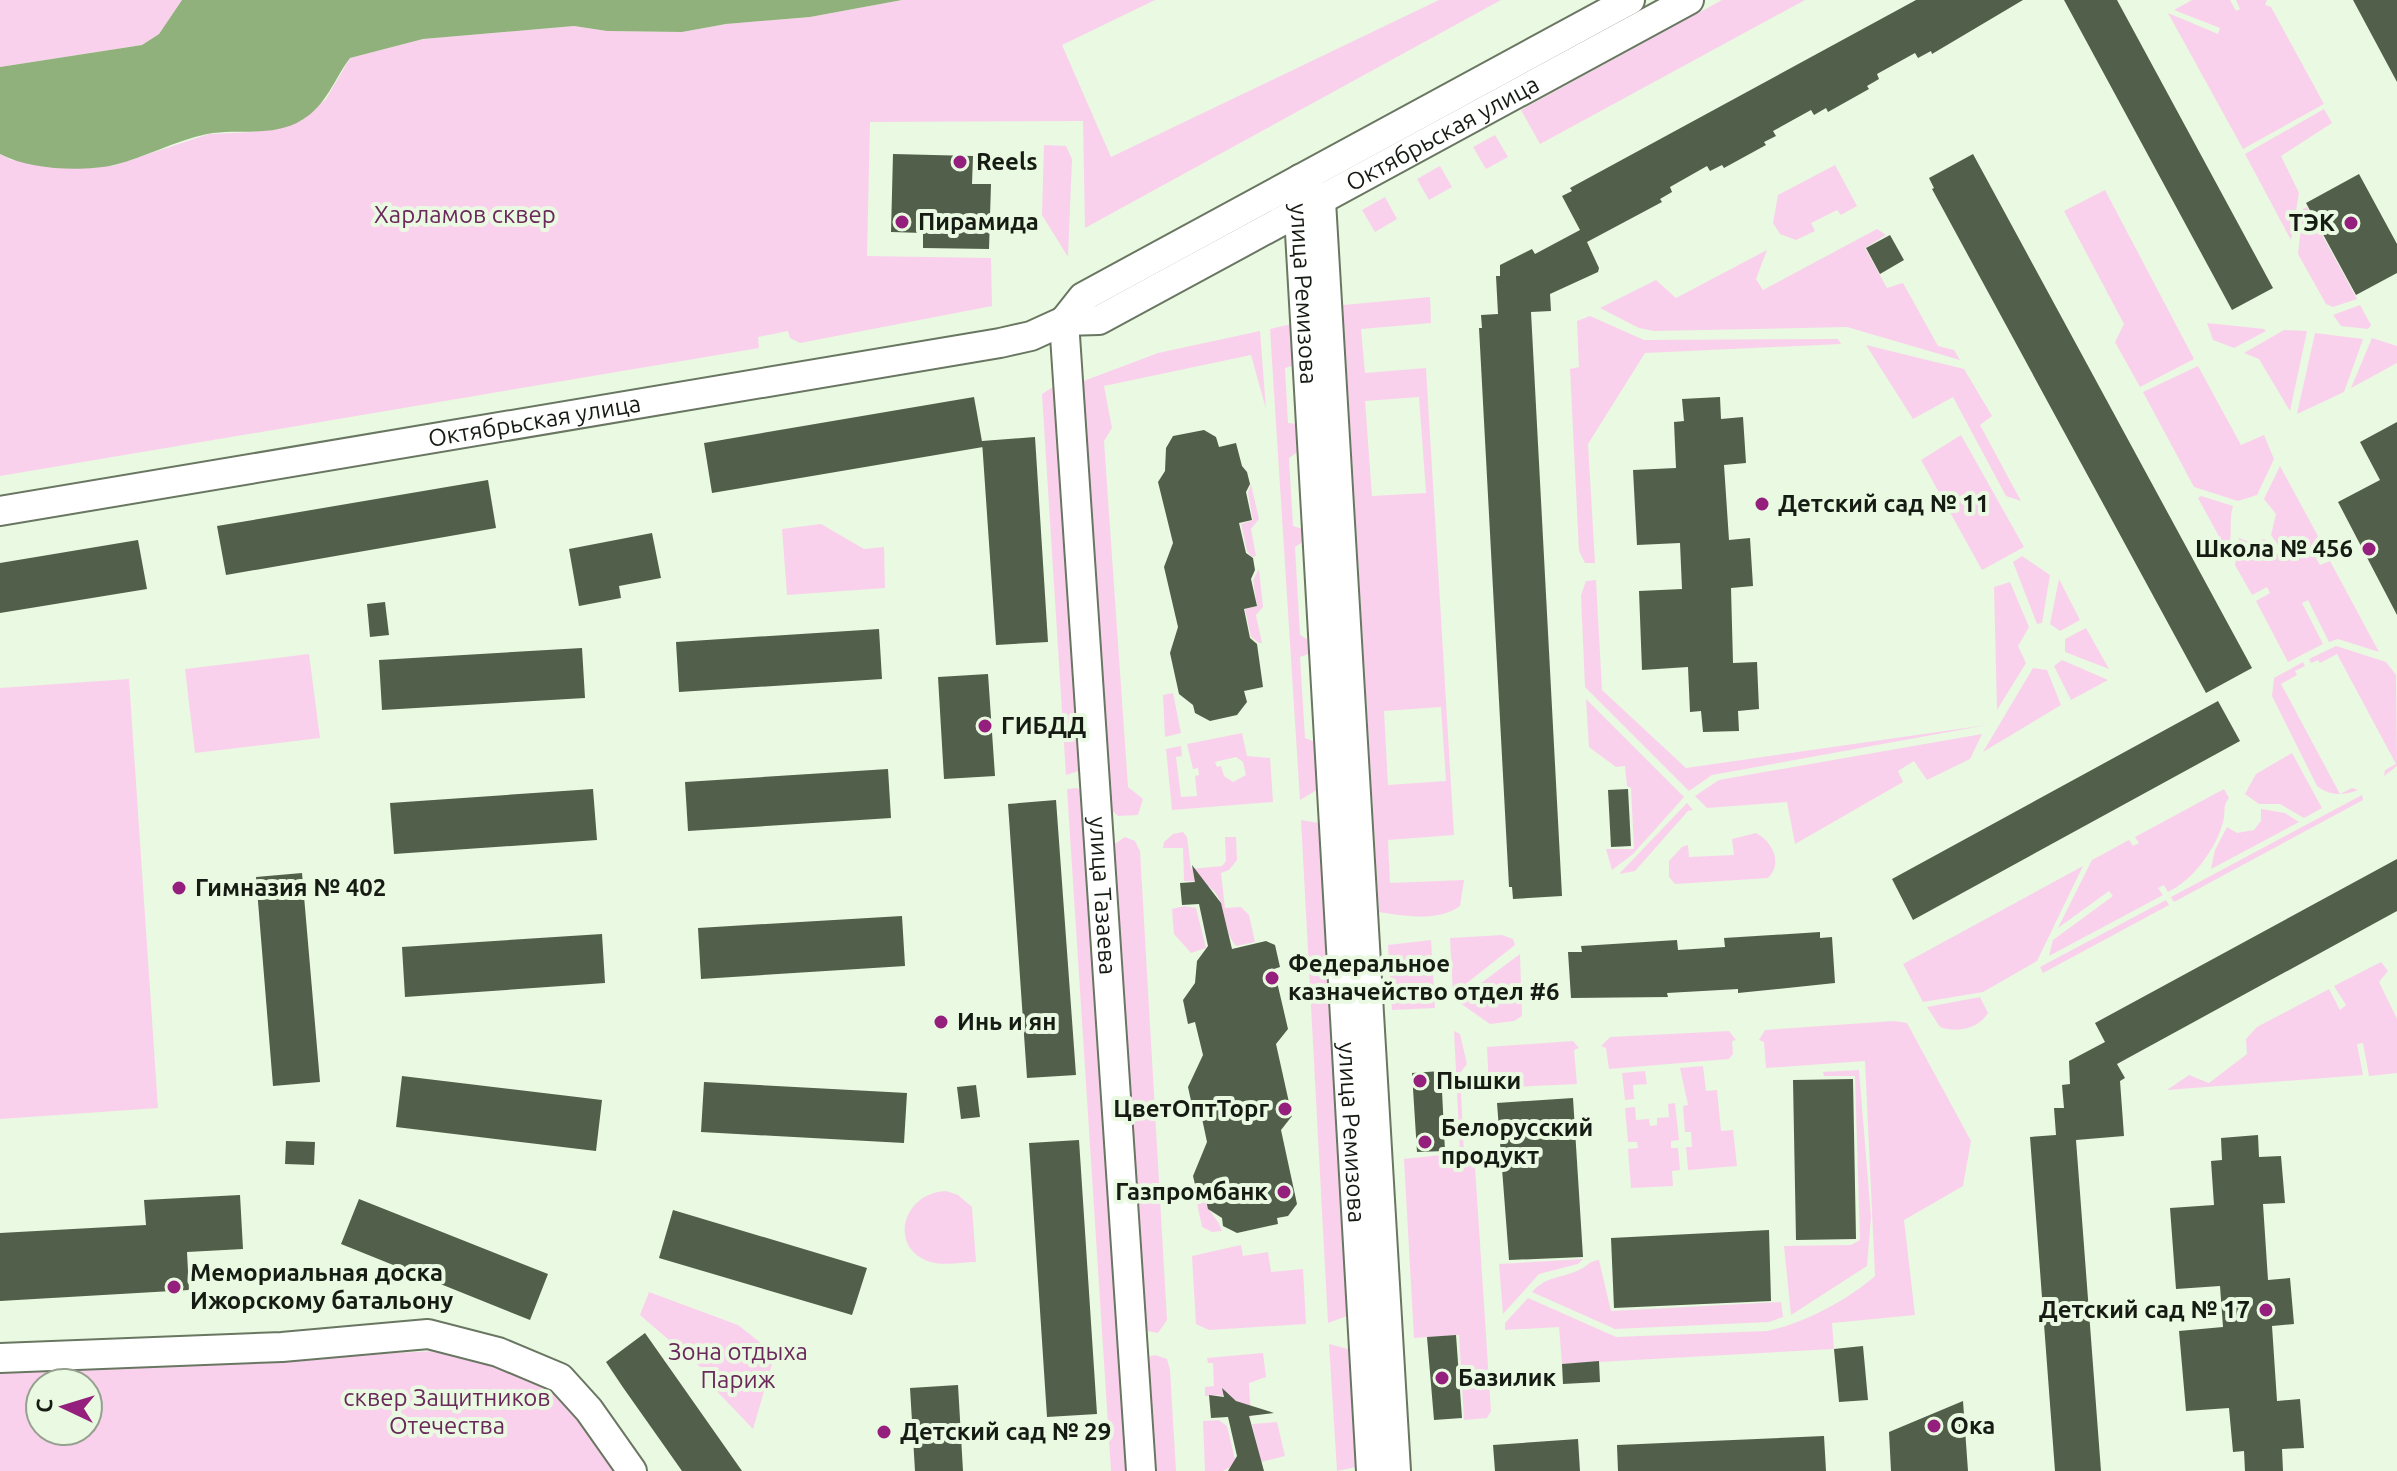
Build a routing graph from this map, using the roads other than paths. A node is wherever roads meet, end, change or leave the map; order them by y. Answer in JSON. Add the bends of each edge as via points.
{"nodes":[{"id":1,"x":1630,"y":0,"type":"edge"},
{"id":2,"x":1689,"y":0,"type":"edge"},
{"id":3,"x":1300,"y":179,"type":"junction"},
{"id":4,"x":1309,"y":207,"type":"junction"},
{"id":5,"x":1064,"y":321,"type":"junction"},
{"id":6,"x":0,"y":511,"type":"edge"},
{"id":7,"x":0,"y":1358,"type":"edge"},
{"id":8,"x":632,"y":1471,"type":"edge"},
{"id":9,"x":1141,"y":1471,"type":"edge"},
{"id":10,"x":1371,"y":1471,"type":"edge"},
{"id":11,"x":1396,"y":1471,"type":"edge"}],
"edges":[{"from":1,"to":3,"type":"street","name":"Октябрьская улица"},
{"from":2,"to":4,"type":"street","name":"Октябрьская улица"},
{"from":3,"to":4,"type":"street","name":"улица Ремизова"},
{"from":3,"to":5,"type":"street","name":"Октябрьская улица","via":[[1083,297]]},
{"from":4,"to":5,"type":"street","name":"Октябрьская улица","via":[[1099,320]]},
{"from":4,"to":10,"type":"street","name":"улица Ремизова"},
{"from":4,"to":11,"type":"street","name":"улица Ремизова"},
{"from":5,"to":6,"type":"street","name":"Октябрьская улица","via":[[1000,343]]},
{"from":5,"to":9,"type":"street","name":"улица Тазаева"},
{"from":7,"to":8,"type":"street","via":[[282,1347],[428,1334],[498,1352],[560,1378]]}]}
